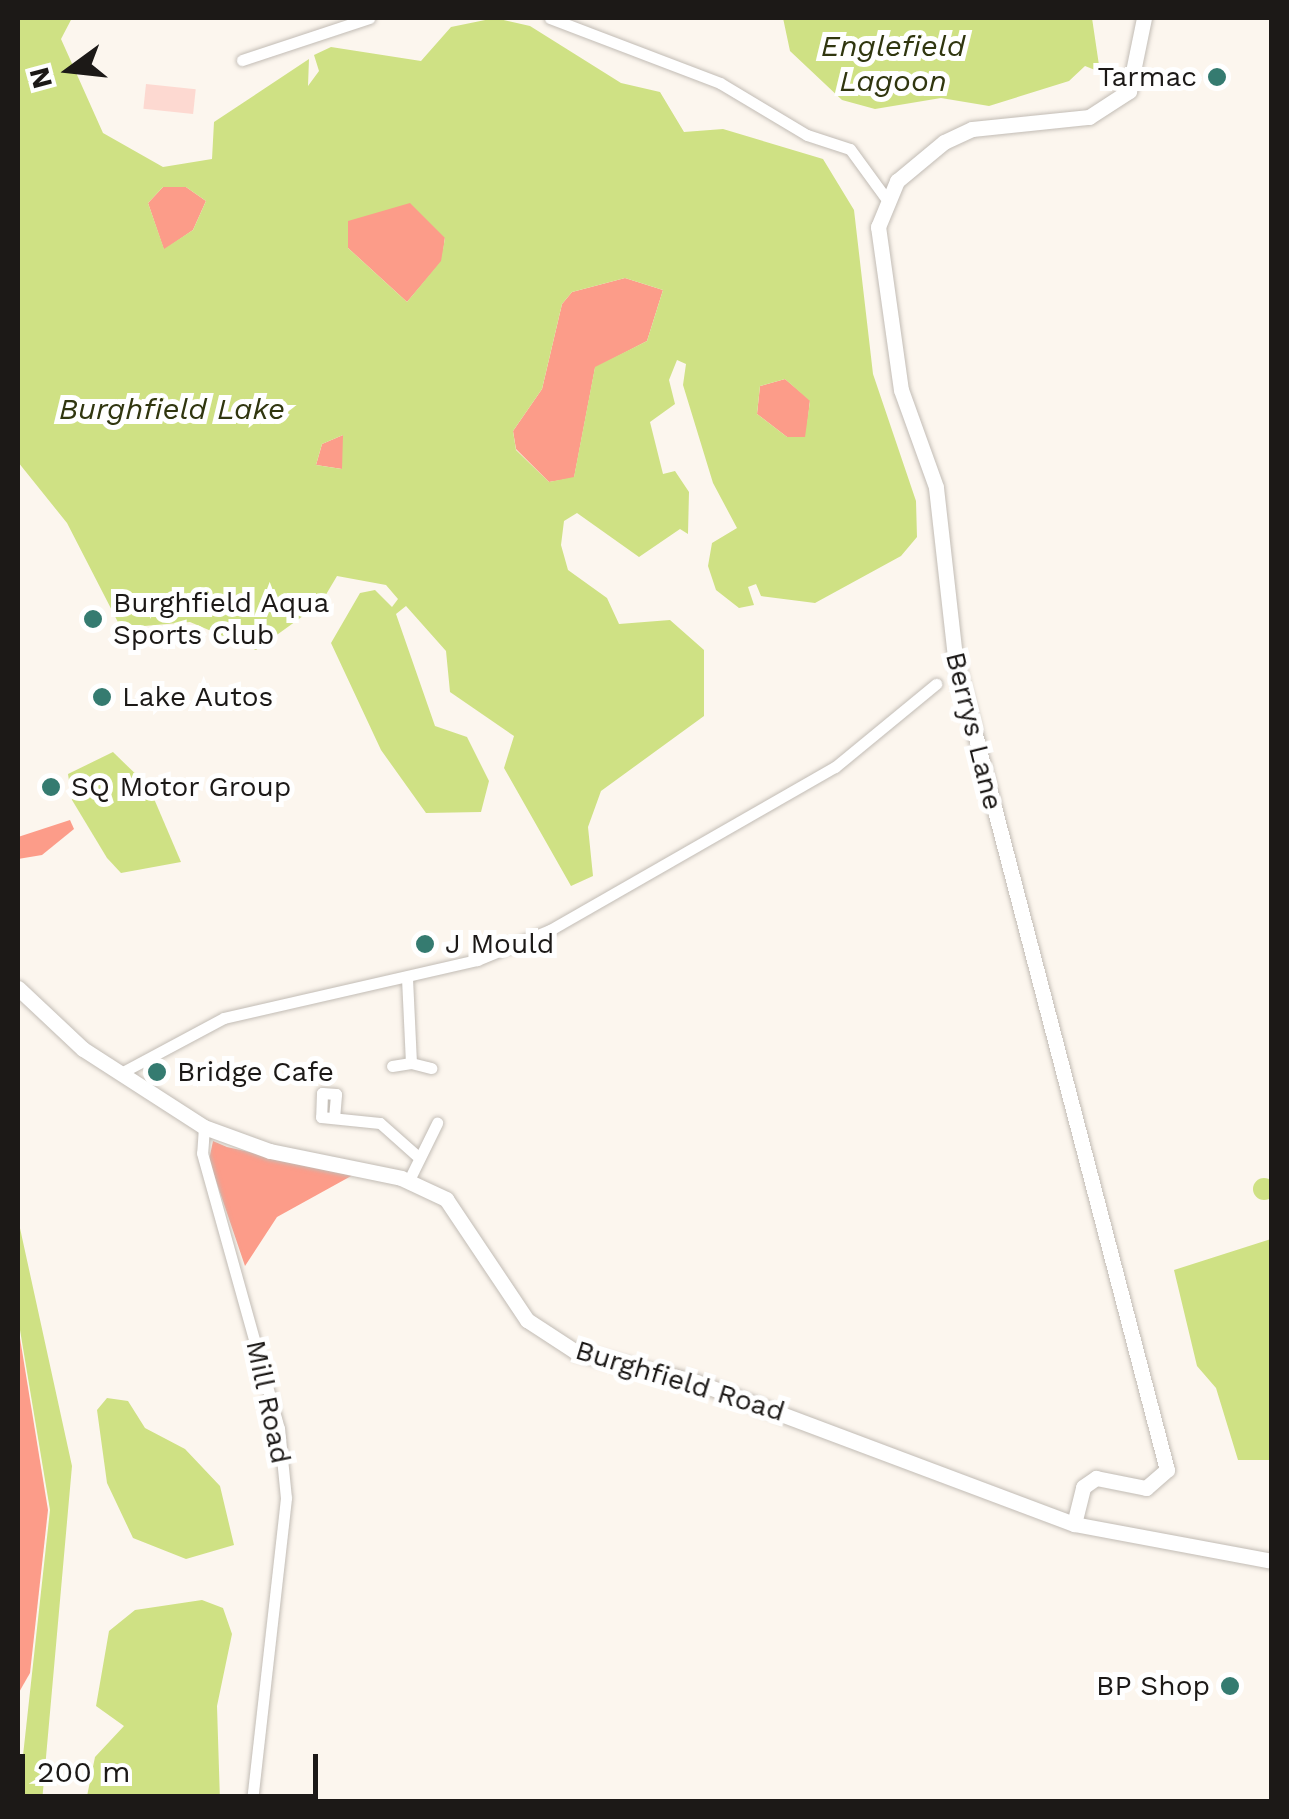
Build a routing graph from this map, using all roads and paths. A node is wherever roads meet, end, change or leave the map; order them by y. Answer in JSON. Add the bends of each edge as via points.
{"nodes":[{"id":1,"x":369,"y":18,"type":"edge"},
{"id":2,"x":550,"y":18,"type":"edge"},
{"id":3,"x":1144,"y":18,"type":"edge"},
{"id":4,"x":242,"y":60,"type":"dead end"},
{"id":5,"x":885,"y":197,"type":"junction"},
{"id":6,"x":933,"y":691,"type":"dead end"},
{"id":7,"x":408,"y":978,"type":"junction"},
{"id":8,"x":18,"y":988,"type":"edge"},
{"id":9,"x":411,"y":1063,"type":"junction"},
{"id":10,"x":392,"y":1066,"type":"dead end"},
{"id":11,"x":432,"y":1068,"type":"dead end"},
{"id":12,"x":119,"y":1074,"type":"junction"},
{"id":13,"x":334,"y":1118,"type":"dead end"},
{"id":14,"x":437,"y":1123,"type":"dead end"},
{"id":15,"x":204,"y":1127,"type":"junction"},
{"id":16,"x":416,"y":1155,"type":"junction"},
{"id":17,"x":409,"y":1180,"type":"junction"},
{"id":18,"x":1074,"y":1524,"type":"junction"},
{"id":19,"x":1272,"y":1560,"type":"edge"},
{"id":20,"x":252,"y":1802,"type":"edge"}],
"edges":[{"from":1,"to":4,"type":"street"},
{"from":2,"to":5,"type":"street","via":[[720,83],[807,135],[850,149]]},
{"from":3,"to":5,"type":"street","via":[[1138,76],[1109,106],[1066,122],[972,129],[916,163]]},
{"from":5,"to":18,"type":"street","name":"Berrys Lane","via":[[878,227],[896,364],[936,487],[955,657],[1168,1475],[1146,1488],[1096,1478],[1083,1487]]},
{"from":6,"to":7,"type":"street","via":[[835,766],[605,900],[477,960]]},
{"from":7,"to":9,"type":"street"},
{"from":7,"to":12,"type":"street","via":[[224,1018]]},
{"from":8,"to":12,"type":"street","name":"Burghfield Road"},
{"from":9,"to":10,"type":"street"},
{"from":9,"to":11,"type":"street"},
{"from":12,"to":15,"type":"street","name":"Burghfield Road"},
{"from":13,"to":16,"type":"street","via":[[380,1123]]},
{"from":14,"to":16,"type":"street"},
{"from":15,"to":17,"type":"street","name":"Burghfield Road"},
{"from":15,"to":20,"type":"street","name":"Mill Road","via":[[202,1154],[279,1428],[286,1498]]},
{"from":16,"to":17,"type":"street"},
{"from":17,"to":18,"type":"street","name":"Burghfield Road","via":[[464,1216],[518,1310],[576,1352],[696,1382]]},
{"from":18,"to":19,"type":"street","name":"Burghfield Road"}]}
